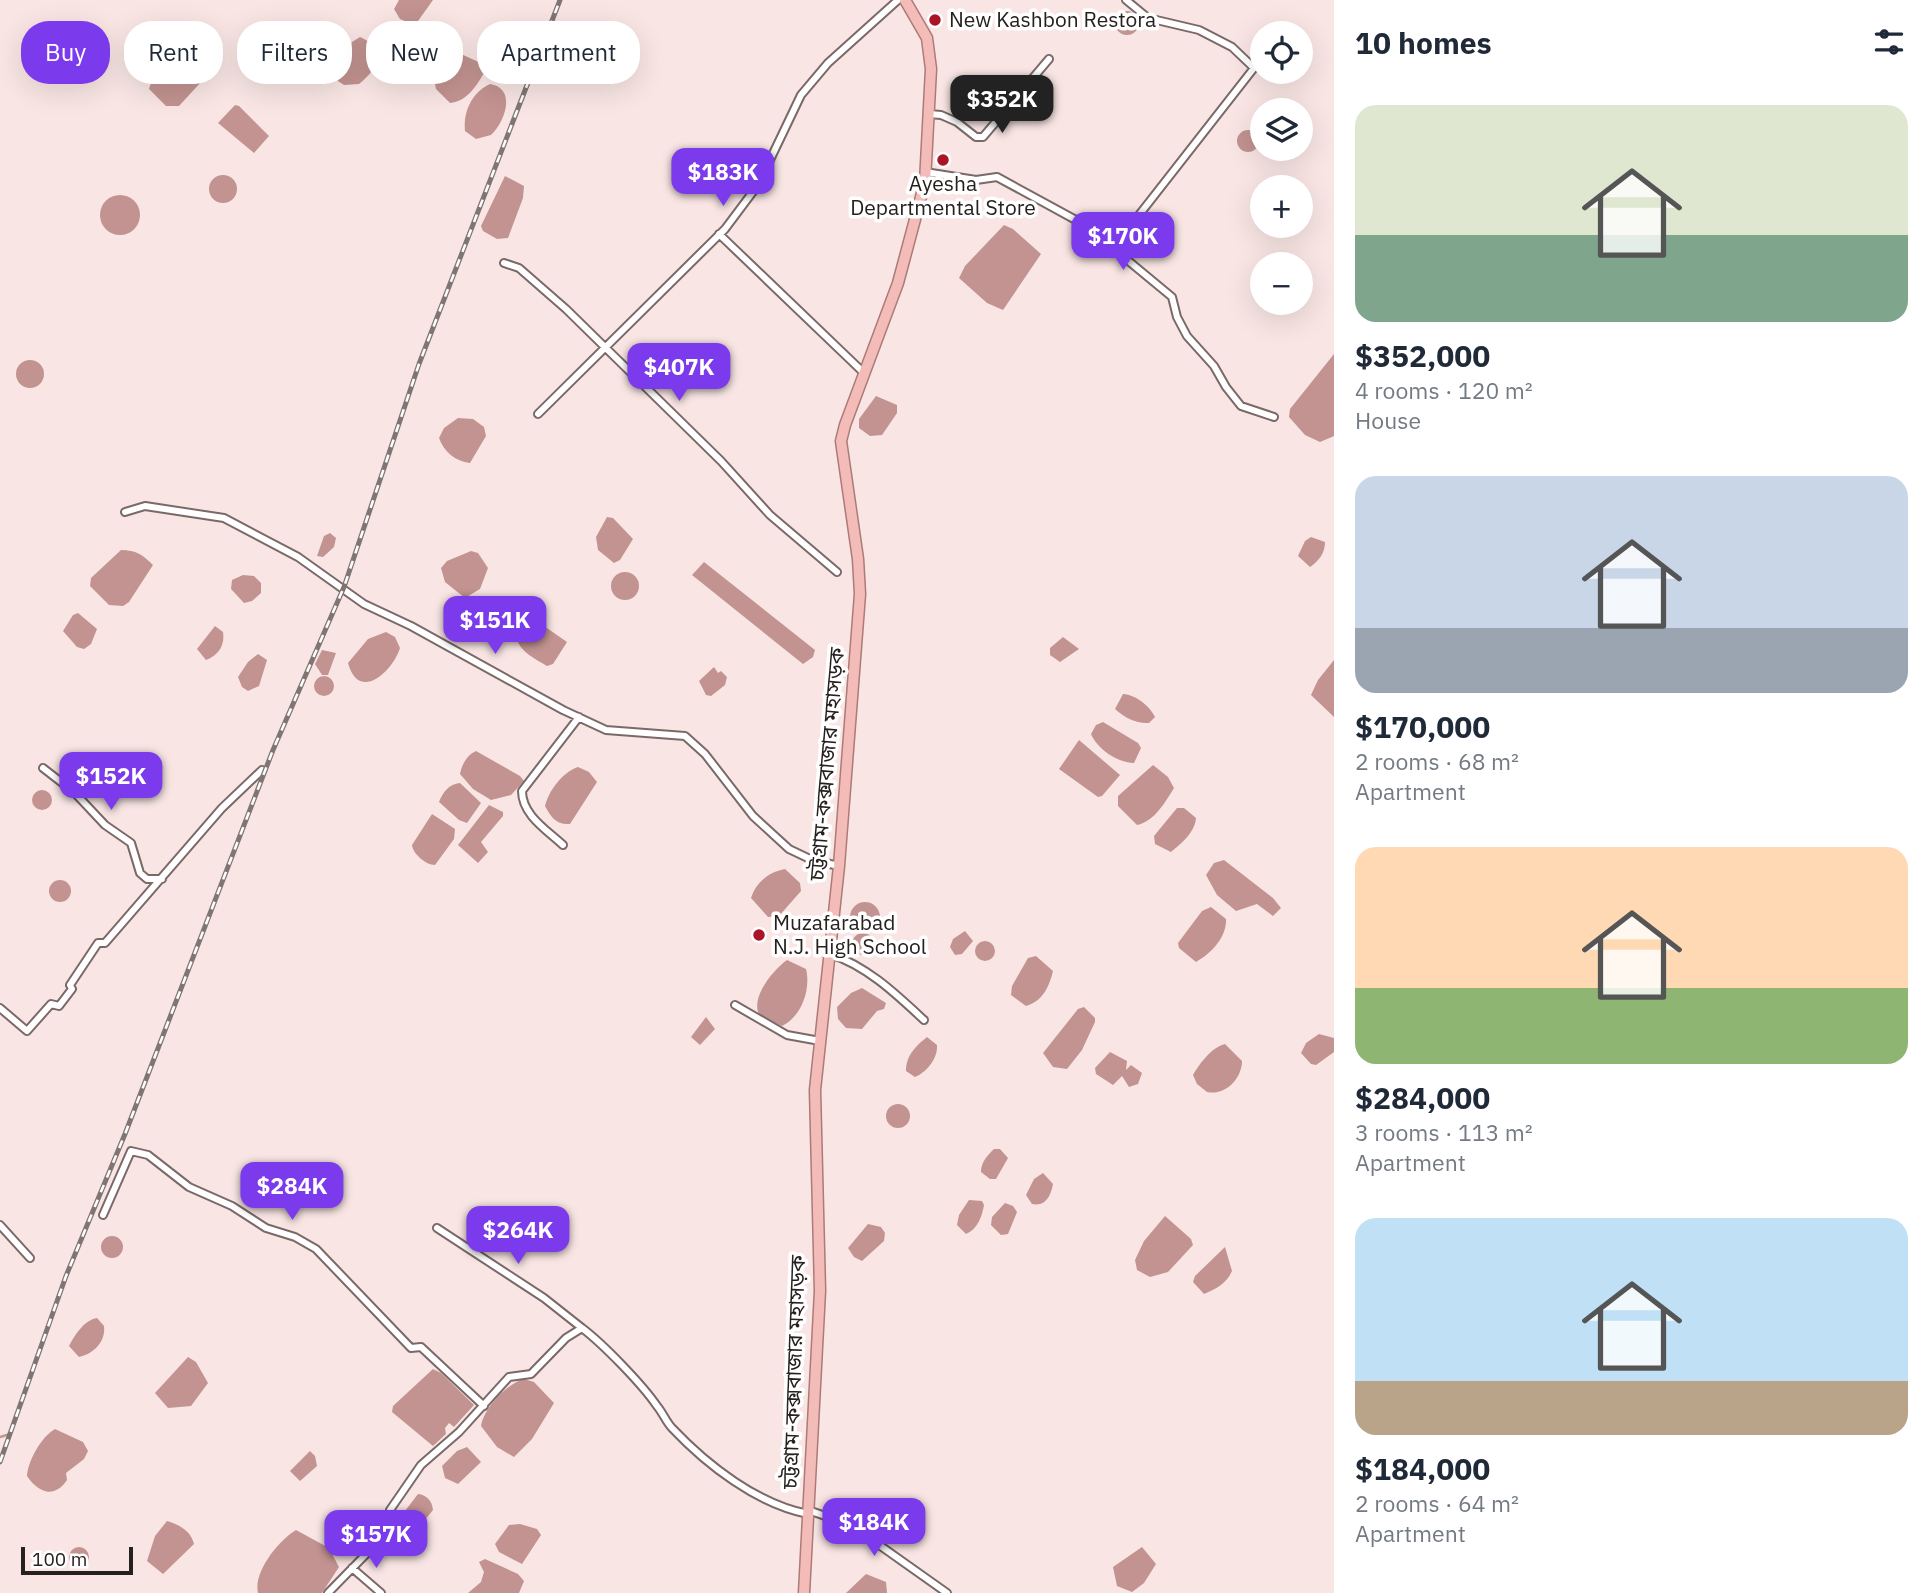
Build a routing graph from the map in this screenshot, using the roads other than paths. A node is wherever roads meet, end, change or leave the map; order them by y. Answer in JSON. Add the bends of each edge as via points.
{"nodes":[{"id":1,"x":898,"y":0,"type":"edge"},
{"id":2,"x":905,"y":0,"type":"edge"},
{"id":3,"x":1126,"y":0,"type":"edge"},
{"id":4,"x":1048,"y":59,"type":"dead end"},
{"id":5,"x":929,"y":114,"type":"junction"},
{"id":6,"x":925,"y":172,"type":"junction"},
{"id":7,"x":719,"y":234,"type":"junction"},
{"id":8,"x":1114,"y":247,"type":"junction"},
{"id":9,"x":504,"y":263,"type":"dead end"},
{"id":10,"x":603,"y":347,"type":"junction"},
{"id":11,"x":865,"y":374,"type":"junction"},
{"id":12,"x":538,"y":414,"type":"dead end"},
{"id":13,"x":1274,"y":417,"type":"dead end"},
{"id":14,"x":125,"y":512,"type":"dead end"},
{"id":15,"x":837,"y":572,"type":"dead end"},
{"id":16,"x":579,"y":717,"type":"junction"},
{"id":17,"x":43,"y":768,"type":"dead end"},
{"id":18,"x":262,"y":770,"type":"dead end"},
{"id":19,"x":563,"y":845,"type":"dead end"},
{"id":20,"x":839,"y":866,"type":"junction"},
{"id":21,"x":162,"y":879,"type":"junction"},
{"id":22,"x":830,"y":954,"type":"junction"},
{"id":23,"x":735,"y":1005,"type":"dead end"},
{"id":24,"x":0,"y":1008,"type":"edge"},
{"id":25,"x":924,"y":1020,"type":"dead end"},
{"id":26,"x":821,"y":1041,"type":"junction"},
{"id":27,"x":103,"y":1214,"type":"dead end"},
{"id":28,"x":0,"y":1225,"type":"edge"},
{"id":29,"x":437,"y":1228,"type":"dead end"},
{"id":30,"x":30,"y":1258,"type":"dead end"},
{"id":31,"x":582,"y":1328,"type":"junction"},
{"id":32,"x":484,"y":1406,"type":"junction"},
{"id":33,"x":808,"y":1512,"type":"junction"},
{"id":34,"x":352,"y":1568,"type":"junction"},
{"id":35,"x":328,"y":1593,"type":"edge"},
{"id":36,"x":381,"y":1593,"type":"edge"},
{"id":37,"x":804,"y":1593,"type":"edge"},
{"id":38,"x":947,"y":1593,"type":"edge"}],
"edges":[{"from":1,"to":7,"type":"street","via":[[828,63],[801,95],[758,185]]},
{"from":2,"to":5,"type":"highway","name":"চট্টগ্রাম-কক্সবাজার মহাসড়ক","via":[[927,38]]},
{"from":3,"to":8,"type":"street","via":[[1148,18],[1199,30],[1221,41],[1254,68]]},
{"from":4,"to":5,"type":"street","via":[[983,137],[941,115]]},
{"from":5,"to":6,"type":"highway","name":"চট্টগ্রাম-কক্সবাজার মহাসড়ক"},
{"from":6,"to":8,"type":"street","via":[[1006,180]]},
{"from":6,"to":11,"type":"highway","name":"চট্টগ্রাম-কক্সবাজার মহাসড়ক","via":[[898,283]]},
{"from":7,"to":10,"type":"street"},
{"from":7,"to":11,"type":"street"},
{"from":8,"to":13,"type":"street","via":[[1172,298],[1188,336],[1241,406]]},
{"from":9,"to":10,"type":"street","via":[[519,268]]},
{"from":10,"to":12,"type":"street"},
{"from":10,"to":15,"type":"street","via":[[770,515]]},
{"from":11,"to":20,"type":"highway","name":"চট্টগ্রাম-কক্সবাজার মহাসড়ক","via":[[841,441],[860,594]]},
{"from":14,"to":16,"type":"street","via":[[145,506],[224,518],[298,556],[364,604]]},
{"from":16,"to":19,"type":"street","via":[[522,792],[528,813]]},
{"from":16,"to":20,"type":"street","via":[[606,730],[685,736],[705,754],[753,816],[789,849]]},
{"from":17,"to":21,"type":"street","via":[[131,843],[140,873],[147,879]]},
{"from":18,"to":21,"type":"street","via":[[222,808]]},
{"from":20,"to":22,"type":"highway","name":"চট্টগ্রাম-কক্সবাজার মহাসড়ক"},
{"from":21,"to":24,"type":"street","via":[[105,943],[98,943],[59,1006],[51,1004],[27,1031]]},
{"from":22,"to":25,"type":"street","via":[[872,975]]},
{"from":22,"to":26,"type":"highway","name":"চট্টগ্রাম-কক্সবাজার মহাসড়ক"},
{"from":23,"to":26,"type":"street","via":[[788,1035]]},
{"from":26,"to":33,"type":"highway","name":"চট্টগ্রাম-কক্সবাজার মহাসড়ক","via":[[815,1090],[820,1291]]},
{"from":27,"to":32,"type":"street","via":[[131,1151],[148,1155],[189,1187],[316,1249],[411,1348],[421,1347]]},
{"from":28,"to":30,"type":"street"},
{"from":29,"to":31,"type":"street"},
{"from":31,"to":32,"type":"street","via":[[531,1374],[509,1377]]},
{"from":31,"to":33,"type":"street","via":[[705,1460],[789,1510]]},
{"from":32,"to":34,"type":"street","via":[[421,1465],[390,1510],[385,1529]]},
{"from":33,"to":37,"type":"highway","name":"চট্টগ্রাম-কক্সবাজার মহাসড়ক"},
{"from":33,"to":38,"type":"street","via":[[851,1525]]},
{"from":34,"to":35,"type":"street"},
{"from":34,"to":36,"type":"street"}]}
